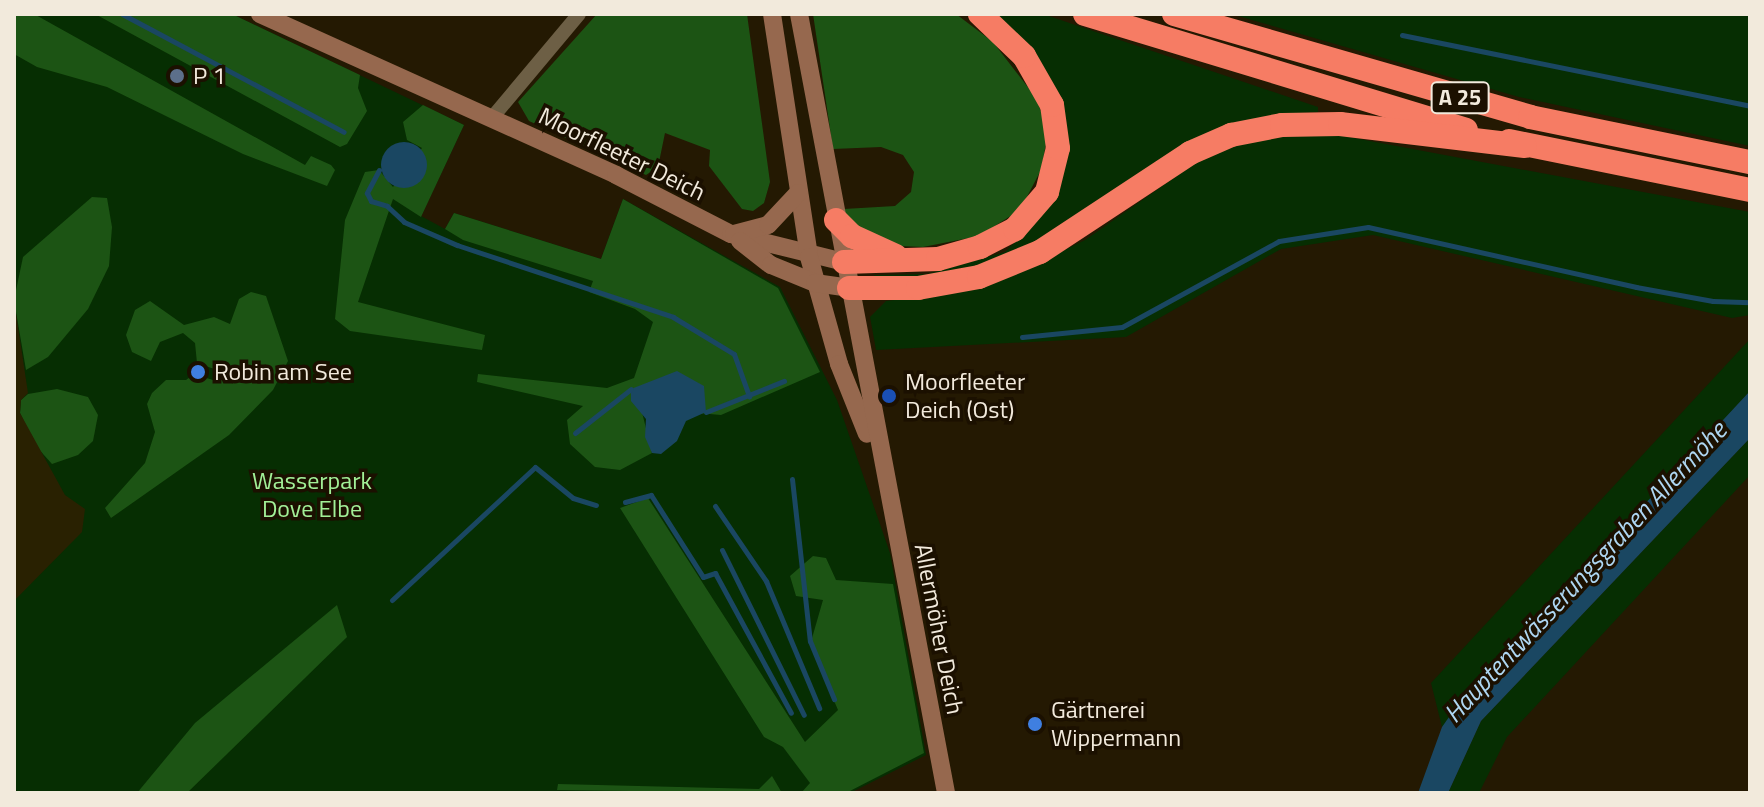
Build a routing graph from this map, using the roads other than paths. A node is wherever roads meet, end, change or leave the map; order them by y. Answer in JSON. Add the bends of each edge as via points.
{"nodes":[{"id":1,"x":260,"y":14,"type":"edge"},
{"id":2,"x":579,"y":14,"type":"edge"},
{"id":3,"x":772,"y":14,"type":"edge"},
{"id":4,"x":799,"y":14,"type":"edge"},
{"id":5,"x":980,"y":14,"type":"edge"},
{"id":6,"x":1085,"y":14,"type":"edge"},
{"id":7,"x":1174,"y":14,"type":"edge"},
{"id":8,"x":491,"y":119,"type":"junction"},
{"id":9,"x":1525,"y":146,"type":"junction"},
{"id":10,"x":1750,"y":162,"type":"edge"},
{"id":11,"x":1750,"y":190,"type":"edge"},
{"id":12,"x":798,"y":193,"type":"junction"},
{"id":13,"x":836,"y":220,"type":"junction"},
{"id":14,"x":731,"y":234,"type":"junction"},
{"id":15,"x":809,"y":257,"type":"junction"},
{"id":16,"x":910,"y":261,"type":"junction"},
{"id":17,"x":844,"y":262,"type":"junction"},
{"id":18,"x":815,"y":283,"type":"junction"},
{"id":19,"x":849,"y":288,"type":"junction"},
{"id":20,"x":882,"y":474,"type":"junction"},
{"id":21,"x":946,"y":793,"type":"edge"}],
"edges":[{"from":1,"to":8,"type":"street","name":"Moorfleeter Deich"},
{"from":2,"to":8,"type":"street","name":"Moorfleeter Deich"},
{"from":3,"to":12,"type":"street","name":"Allermöher Deich"},
{"from":4,"to":13,"type":"street","name":"Allermöher Deich"},
{"from":5,"to":16,"type":"highway","via":[[1024,56],[1052,105],[1058,148],[1054,170],[1047,192],[1015,229],[969,251]]},
{"from":6,"to":9,"type":"highway","number":"A 25","via":[[1366,103]]},
{"from":7,"to":10,"type":"highway","number":"A 25","via":[[1530,117]]},
{"from":8,"to":14,"type":"street","name":"Moorfleeter Deich"},
{"from":9,"to":11,"type":"highway","number":"A 25"},
{"from":9,"to":19,"type":"highway","via":[[1340,124],[1282,125],[1231,135],[1190,153],[1040,252],[979,277],[918,288]]},
{"from":12,"to":14,"type":"street","via":[[768,225]]},
{"from":12,"to":15,"type":"street","name":"Allermöher Deich"},
{"from":13,"to":16,"type":"highway","via":[[866,244]]},
{"from":13,"to":17,"type":"street","name":"Allermöher Deich"},
{"from":14,"to":15,"type":"street","name":"Moorfleeter Deich"},
{"from":14,"to":18,"type":"street","name":"Moorfleeter Deich","via":[[771,265]]},
{"from":15,"to":17,"type":"street","name":"Moorfleeter Deich"},
{"from":15,"to":18,"type":"street","name":"Allermöher Deich"},
{"from":16,"to":17,"type":"highway"},
{"from":17,"to":19,"type":"street","name":"Allermöher Deich"},
{"from":18,"to":19,"type":"street","name":"Moorfleeter Deich"},
{"from":18,"to":20,"type":"street","name":"Allermöher Deich"},
{"from":19,"to":20,"type":"street","name":"Allermöher Deich"},
{"from":20,"to":21,"type":"street","name":"Allermöher Deich"}]}
